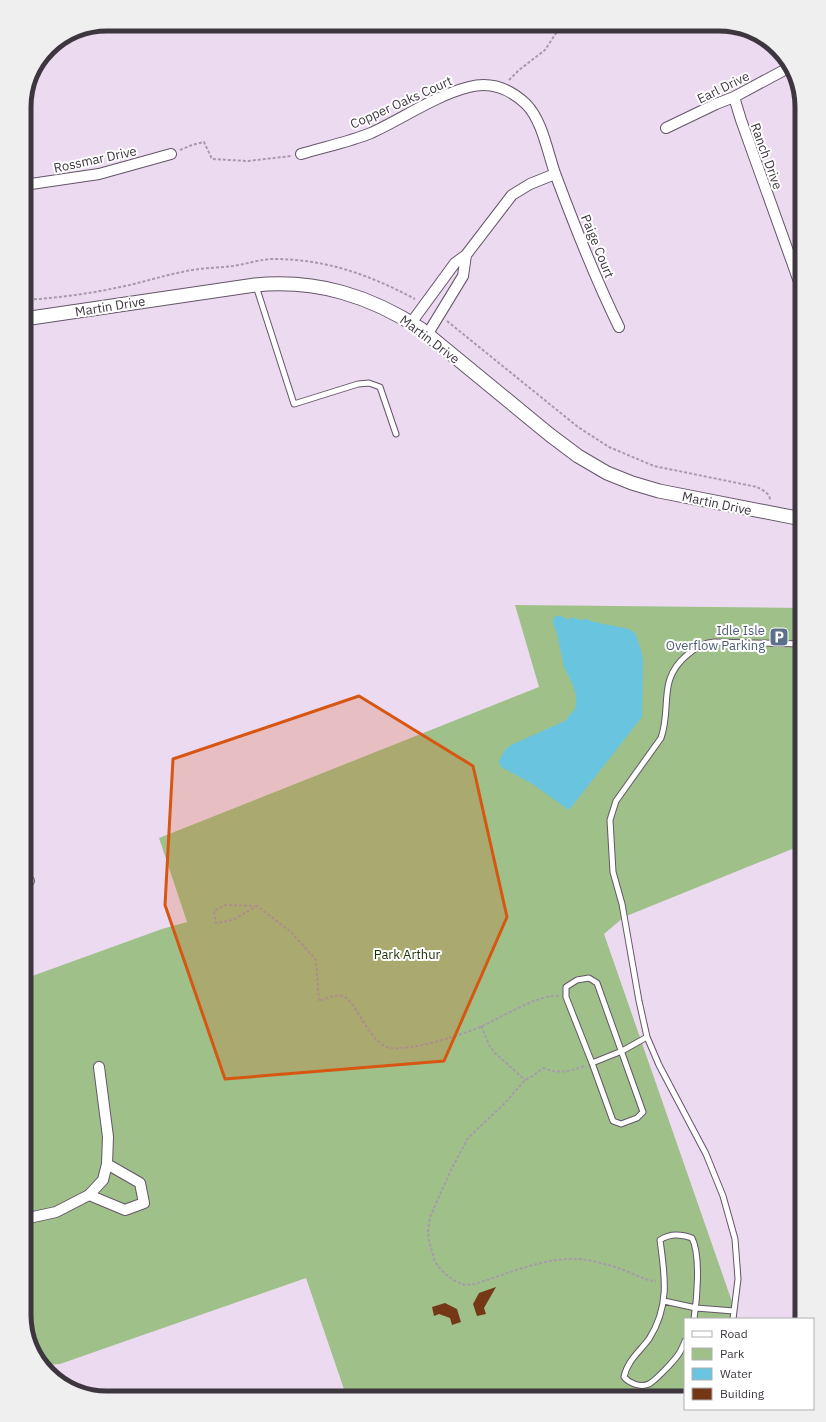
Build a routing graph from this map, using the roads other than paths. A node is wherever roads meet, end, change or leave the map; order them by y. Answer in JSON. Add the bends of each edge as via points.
{"nodes":[{"id":1,"x":785,"y":70,"type":"edge"},
{"id":2,"x":734,"y":97,"type":"junction"},
{"id":3,"x":666,"y":128,"type":"dead end"},
{"id":4,"x":171,"y":154,"type":"road end"},
{"id":5,"x":302,"y":154,"type":"road end"},
{"id":6,"x":555,"y":174,"type":"junction"},
{"id":7,"x":31,"y":184,"type":"edge"},
{"id":8,"x":466,"y":255,"type":"junction"},
{"id":9,"x":795,"y":270,"type":"edge"},
{"id":10,"x":255,"y":285,"type":"junction"},
{"id":11,"x":31,"y":318,"type":"edge"},
{"id":12,"x":411,"y":323,"type":"junction"},
{"id":13,"x":619,"y":327,"type":"dead end"},
{"id":14,"x":427,"y":334,"type":"junction"},
{"id":15,"x":396,"y":434,"type":"dead end"},
{"id":16,"x":795,"y":518,"type":"edge"},
{"id":17,"x":795,"y":644,"type":"edge"},
{"id":18,"x":647,"y":1037,"type":"junction"},
{"id":19,"x":622,"y":1051,"type":"junction"},
{"id":20,"x":592,"y":1063,"type":"junction"},
{"id":21,"x":99,"y":1067,"type":"dead end"},
{"id":22,"x":107,"y":1164,"type":"junction"},
{"id":23,"x":89,"y":1195,"type":"junction"},
{"id":24,"x":31,"y":1217,"type":"edge"},
{"id":25,"x":664,"y":1301,"type":"junction"},
{"id":26,"x":696,"y":1308,"type":"junction"},
{"id":27,"x":734,"y":1311,"type":"junction"},
{"id":28,"x":694,"y":1318,"type":"edge"},
{"id":29,"x":733,"y":1318,"type":"edge"},
{"id":30,"x":684,"y":1344,"type":"edge"}],
"edges":[{"from":1,"to":2,"type":"street","name":"Earl Drive"},
{"from":2,"to":3,"type":"street","name":"Earl Drive"},
{"from":2,"to":9,"type":"street","name":"Ranch Drive"},
{"from":4,"to":7,"type":"street","name":"Rossmar Drive","via":[[99,174]]},
{"from":5,"to":6,"type":"street","name":"Copper Oaks Court","via":[[370,133],[444,96],[470,86],[492,84],[510,91],[527,105],[538,122]]},
{"from":6,"to":8,"type":"street","via":[[512,195]]},
{"from":6,"to":13,"type":"street","name":"Paige Court"},
{"from":8,"to":12,"type":"street","via":[[455,263]]},
{"from":8,"to":14,"type":"street","via":[[463,276]]},
{"from":10,"to":11,"type":"street","name":"Martin Drive"},
{"from":10,"to":12,"type":"street","name":"Martin Drive","via":[[288,283],[332,289],[376,303]]},
{"from":10,"to":15,"type":"lane","via":[[294,404],[358,384],[369,383],[380,387]]},
{"from":12,"to":14,"type":"street","name":"Martin Drive"},
{"from":14,"to":16,"type":"street","name":"Martin Drive","via":[[550,435],[607,473],[659,491]]},
{"from":17,"to":18,"type":"lane","via":[[705,643],[678,662],[671,674],[667,690],[665,726],[661,738],[616,801],[610,820],[613,872],[622,904]]},
{"from":18,"to":19,"type":"lane"},
{"from":18,"to":27,"type":"lane","via":[[706,1154],[723,1196],[735,1240],[738,1279]]},
{"from":19,"to":20,"type":"lane"},
{"from":19,"to":20,"type":"lane","via":[[643,1112],[629,1122],[622,1124],[613,1121]]},
{"from":19,"to":20,"type":"lane","via":[[597,982],[589,978],[576,980],[566,987],[566,997]]},
{"from":21,"to":22,"type":"street","via":[[108,1137]]},
{"from":22,"to":23,"type":"street","via":[[103,1180]]},
{"from":22,"to":23,"type":"street","via":[[140,1183],[144,1203],[125,1210]]},
{"from":23,"to":24,"type":"street","via":[[56,1212]]},
{"from":25,"to":26,"type":"lane"},
{"from":25,"to":26,"type":"lane","via":[[665,1282],[660,1240],[667,1236],[683,1235],[692,1238],[696,1245]]},
{"from":25,"to":30,"type":"lane","via":[[660,1319],[649,1339],[625,1368],[624,1377],[628,1382],[638,1385],[648,1384],[678,1355]]},
{"from":26,"to":27,"type":"lane"},
{"from":26,"to":28,"type":"lane"},
{"from":27,"to":29,"type":"lane"}]}
